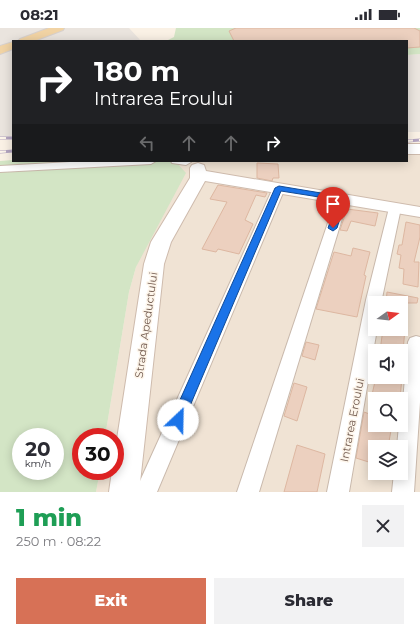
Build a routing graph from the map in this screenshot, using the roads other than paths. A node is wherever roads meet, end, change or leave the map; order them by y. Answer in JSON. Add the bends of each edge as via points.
{"nodes":[{"id":1,"x":48,"y":28,"type":"edge"},
{"id":2,"x":59,"y":28,"type":"edge"},
{"id":3,"x":17,"y":40,"type":"edge"},
{"id":4,"x":27,"y":40,"type":"edge"},
{"id":5,"x":12,"y":42,"type":"edge"},
{"id":6,"x":12,"y":45,"type":"edge"},
{"id":7,"x":0,"y":46,"type":"edge"},
{"id":8,"x":0,"y":50,"type":"edge"},
{"id":9,"x":408,"y":149,"type":"edge"},
{"id":10,"x":420,"y":149,"type":"edge"},
{"id":11,"x":132,"y":162,"type":"edge"},
{"id":12,"x":192,"y":165,"type":"edge"},
{"id":13,"x":0,"y":169,"type":"edge"},
{"id":14,"x":279,"y":188,"type":"junction"},
{"id":15,"x":342,"y":199,"type":"junction"},
{"id":16,"x":395,"y":208,"type":"junction"},
{"id":17,"x":420,"y":212,"type":"edge"},
{"id":18,"x":416,"y":342,"type":"dead end"},
{"id":19,"x":124,"y":492,"type":"edge"},
{"id":20,"x":146,"y":492,"type":"edge"},
{"id":21,"x":248,"y":492,"type":"edge"},
{"id":22,"x":338,"y":492,"type":"edge"},
{"id":23,"x":403,"y":492,"type":"edge"}],
"edges":[{"from":1,"to":3,"type":"main road"},
{"from":2,"to":4,"type":"main road"},
{"from":5,"to":7,"type":"main road"},
{"from":6,"to":8,"type":"main road"},
{"from":9,"to":10,"type":"street"},
{"from":11,"to":13,"type":"street"},
{"from":12,"to":14,"type":"street"},
{"from":12,"to":19,"type":"street","name":"Strada Apeductului","via":[[154,264]]},
{"from":14,"to":15,"type":"street"},
{"from":14,"to":20,"type":"street"},
{"from":15,"to":16,"type":"street"},
{"from":15,"to":21,"type":"street"},
{"from":16,"to":17,"type":"street"},
{"from":16,"to":22,"type":"street","name":"Intrarea Eroului","via":[[374,300]]},
{"from":18,"to":23,"type":"street"}]}
